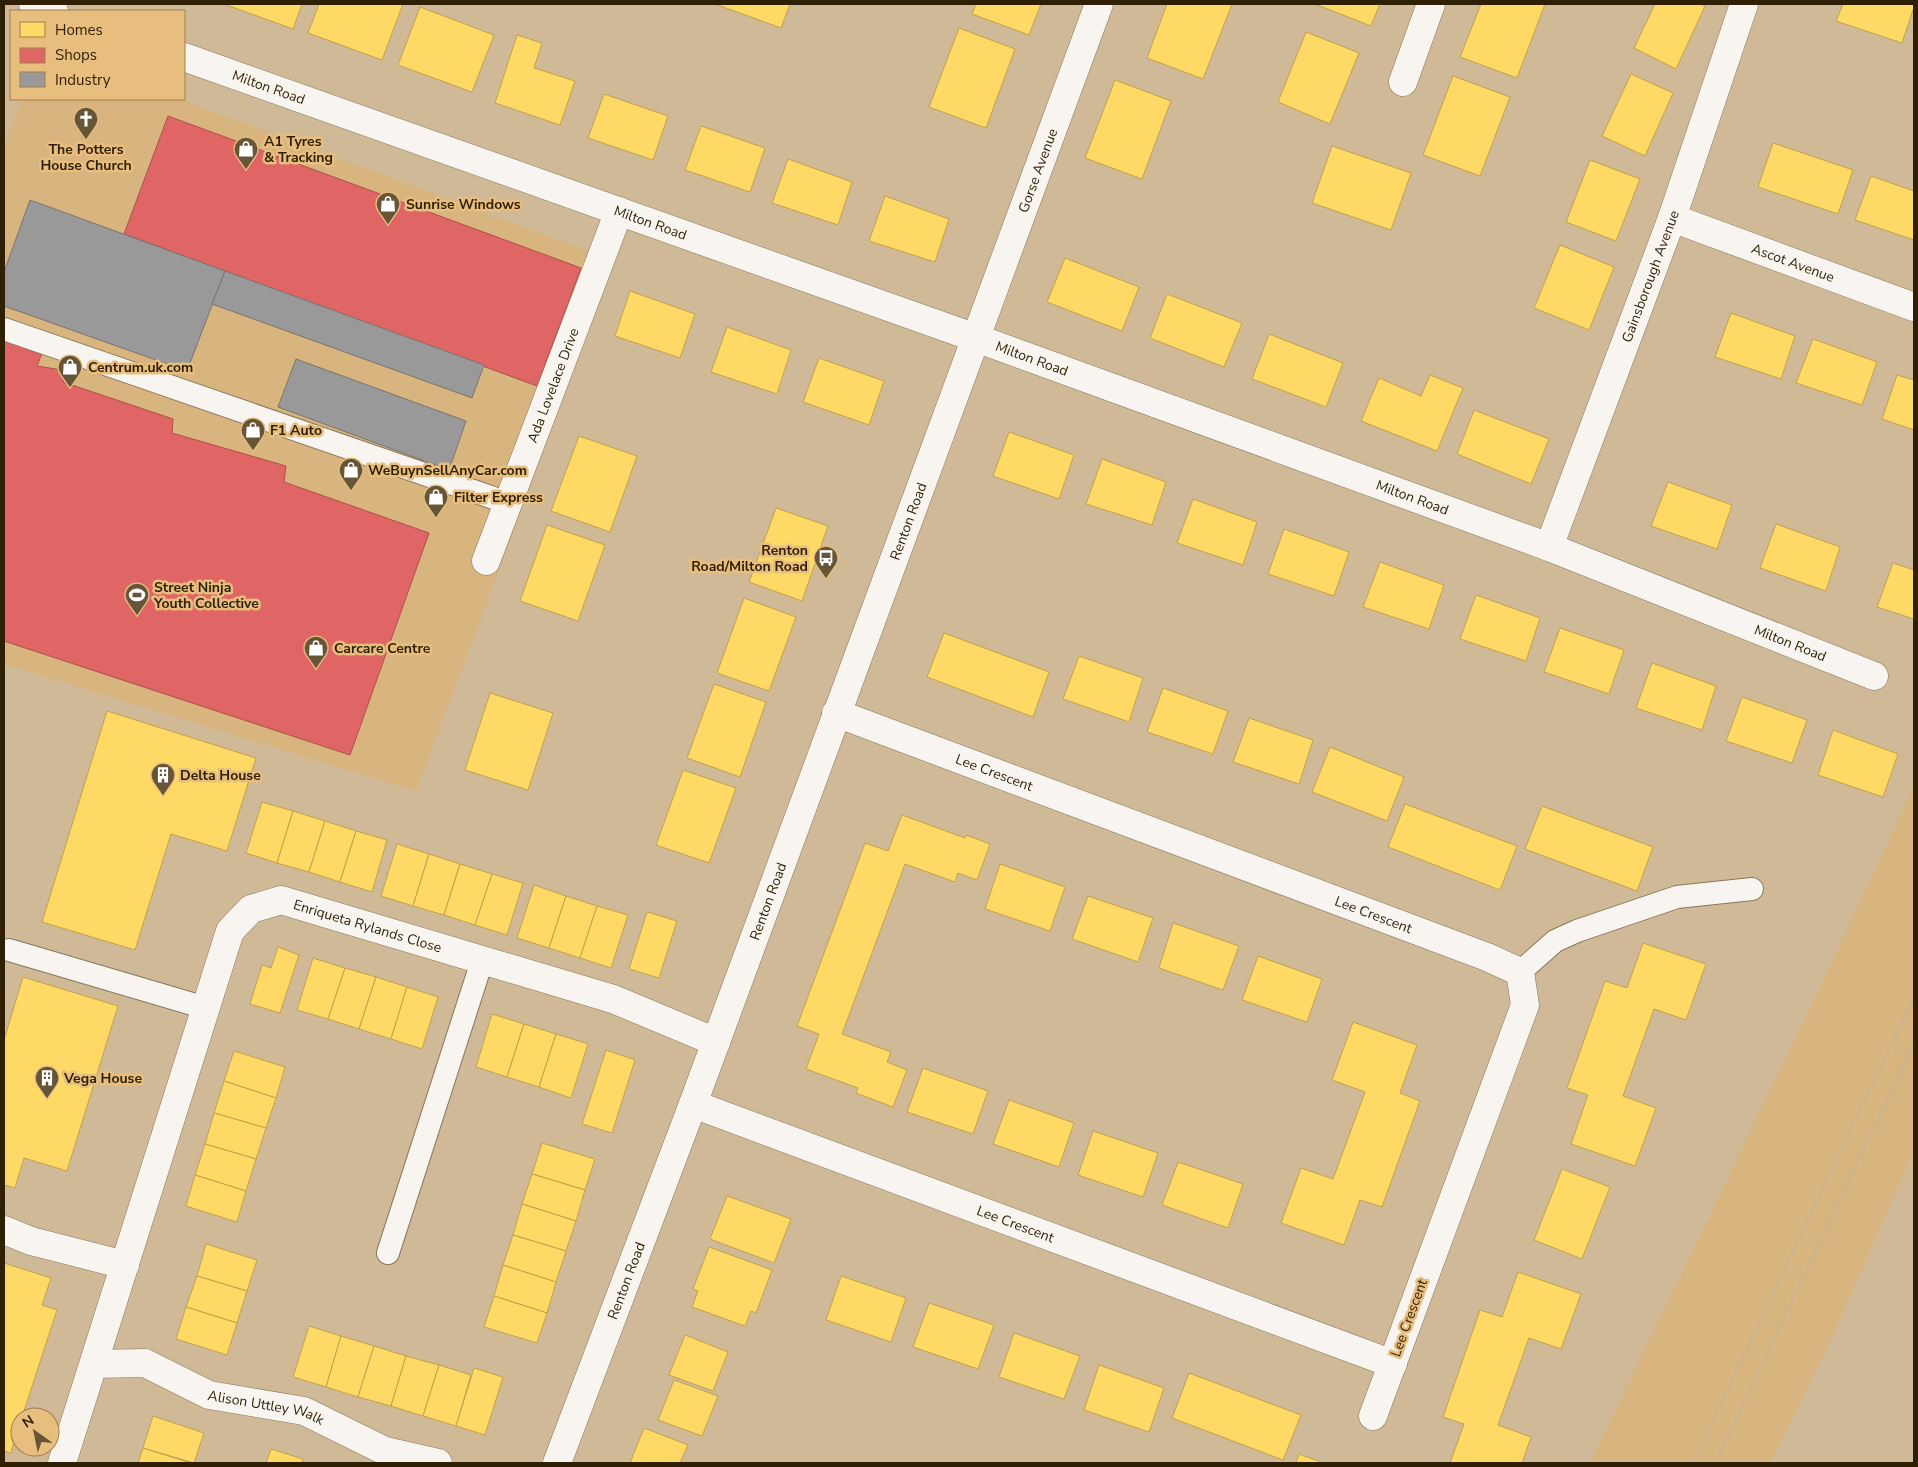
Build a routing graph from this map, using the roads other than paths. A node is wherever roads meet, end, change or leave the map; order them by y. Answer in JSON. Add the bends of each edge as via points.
{"nodes":[{"id":1,"x":33,"y":4,"type":"edge"},
{"id":2,"x":1099,"y":4,"type":"edge"},
{"id":3,"x":1431,"y":4,"type":"edge"},
{"id":4,"x":1744,"y":4,"type":"edge"},
{"id":5,"x":51,"y":10,"type":"edge"},
{"id":6,"x":185,"y":57,"type":"edge"},
{"id":7,"x":1403,"y":82,"type":"dead end"},
{"id":8,"x":619,"y":211,"type":"junction"},
{"id":9,"x":1672,"y":218,"type":"junction"},
{"id":10,"x":1914,"y":307,"type":"edge"},
{"id":11,"x":4,"y":329,"type":"edge"},
{"id":12,"x":976,"y":338,"type":"junction"},
{"id":13,"x":508,"y":502,"type":"junction"},
{"id":14,"x":1549,"y":547,"type":"junction"},
{"id":15,"x":486,"y":561,"type":"dead end"},
{"id":16,"x":1874,"y":676,"type":"dead end"},
{"id":17,"x":836,"y":713,"type":"junction"},
{"id":18,"x":1752,"y":889,"type":"dead end"},
{"id":19,"x":9,"y":950,"type":"dead end"},
{"id":20,"x":482,"y":961,"type":"junction"},
{"id":21,"x":1520,"y":972,"type":"junction"},
{"id":22,"x":206,"y":1008,"type":"junction"},
{"id":23,"x":716,"y":1042,"type":"junction"},
{"id":24,"x":693,"y":1104,"type":"junction"},
{"id":25,"x":4,"y":1230,"type":"edge"},
{"id":26,"x":388,"y":1253,"type":"dead end"},
{"id":27,"x":125,"y":1265,"type":"junction"},
{"id":28,"x":94,"y":1364,"type":"junction"},
{"id":29,"x":1393,"y":1364,"type":"junction"},
{"id":30,"x":1373,"y":1416,"type":"dead end"},
{"id":31,"x":62,"y":1463,"type":"edge"},
{"id":32,"x":438,"y":1463,"type":"edge"},
{"id":33,"x":557,"y":1463,"type":"edge"}],
"edges":[{"from":1,"to":5,"type":"street"},
{"from":2,"to":12,"type":"street","name":"Gorse Avenue"},
{"from":3,"to":7,"type":"street"},
{"from":4,"to":9,"type":"street","name":"Gainsborough Avenue"},
{"from":6,"to":8,"type":"street","name":"Milton Road"},
{"from":8,"to":12,"type":"street","name":"Milton Road"},
{"from":8,"to":13,"type":"street","name":"Ada Lovelace Drive"},
{"from":9,"to":10,"type":"street","name":"Ascot Avenue"},
{"from":9,"to":14,"type":"street","name":"Gainsborough Avenue"},
{"from":11,"to":13,"type":"lane"},
{"from":12,"to":14,"type":"street","name":"Milton Road"},
{"from":12,"to":17,"type":"street","name":"Renton Road"},
{"from":13,"to":15,"type":"street","name":"Ada Lovelace Drive"},
{"from":14,"to":16,"type":"street","name":"Milton Road"},
{"from":17,"to":21,"type":"street","name":"Lee Crescent"},
{"from":17,"to":23,"type":"street","name":"Renton Road"},
{"from":18,"to":21,"type":"lane","via":[[1677,897],[1577,930],[1555,941]]},
{"from":19,"to":22,"type":"lane"},
{"from":20,"to":22,"type":"street","name":"Enriqueta Rylands Close","via":[[281,900],[251,909],[230,931]]},
{"from":20,"to":23,"type":"street","name":"Enriqueta Rylands Close","via":[[613,999]]},
{"from":20,"to":26,"type":"lane"},
{"from":21,"to":29,"type":"street","name":"Lee Crescent","via":[[1525,1005]]},
{"from":22,"to":27,"type":"street","name":"Enriqueta Rylands Close"},
{"from":23,"to":24,"type":"street","name":"Renton Road"},
{"from":24,"to":29,"type":"street","name":"Lee Crescent"},
{"from":24,"to":33,"type":"street","name":"Renton Road"},
{"from":25,"to":27,"type":"street"},
{"from":27,"to":28,"type":"street","name":"Enriqueta Rylands Close"},
{"from":28,"to":31,"type":"street","name":"Enriqueta Rylands Close"},
{"from":28,"to":32,"type":"street","name":"Alison Uttley Walk","via":[[145,1363],[209,1395],[304,1411],[385,1451]]},
{"from":29,"to":30,"type":"street","name":"Lee Crescent"}]}
